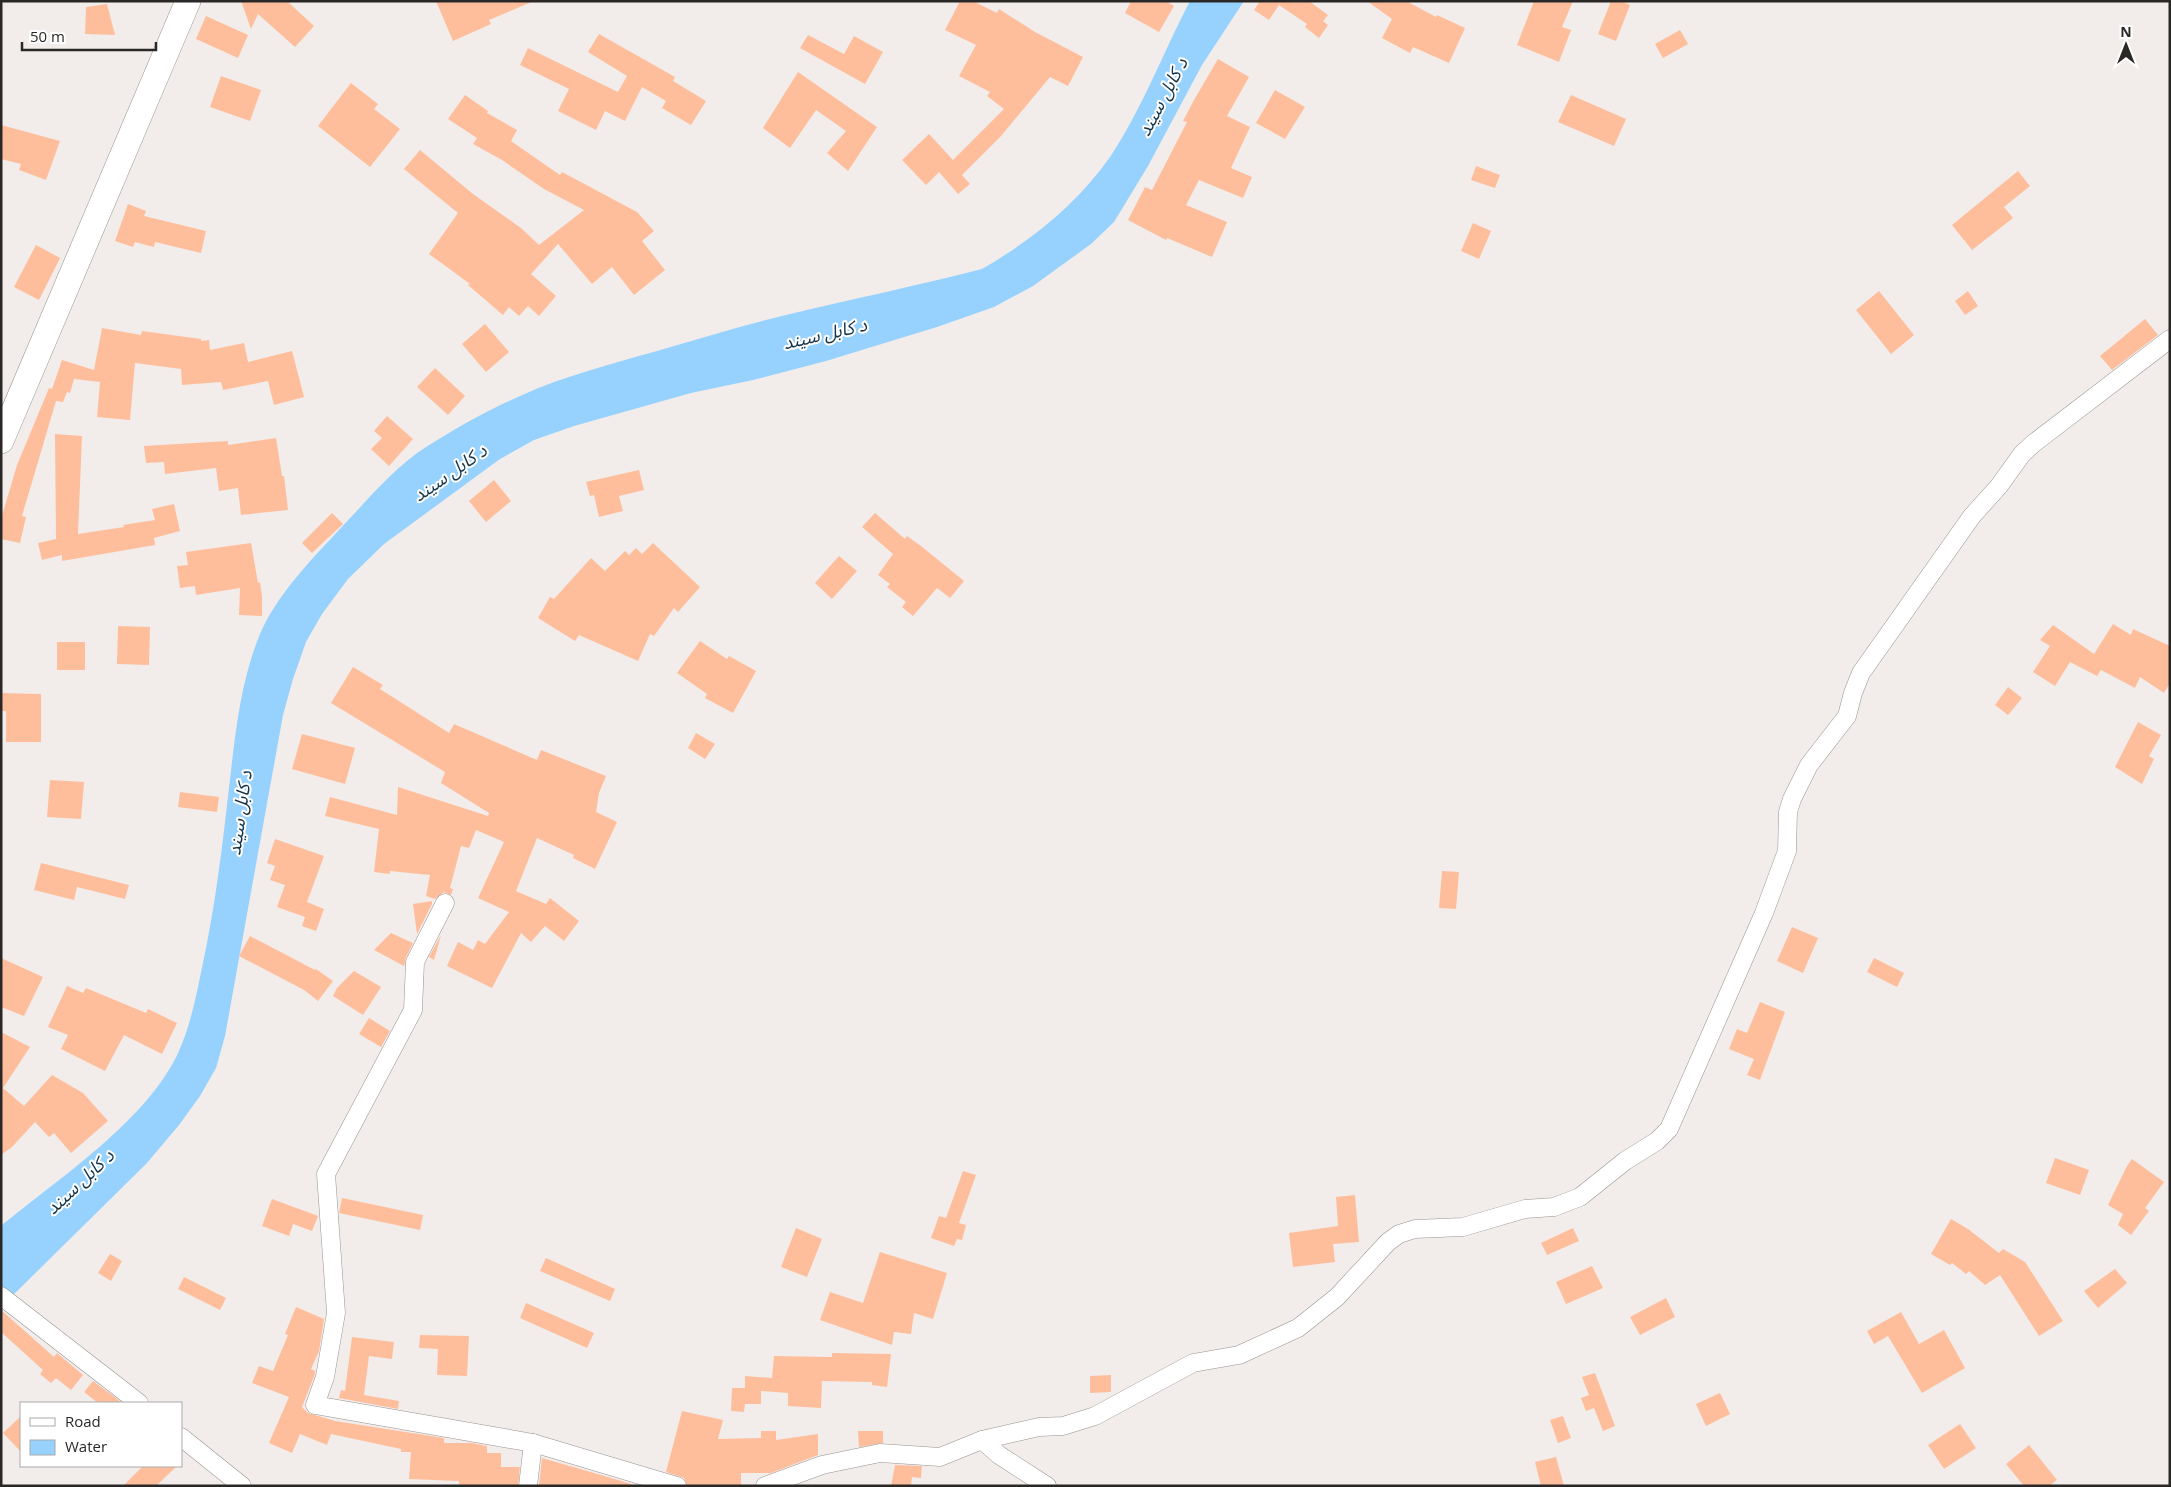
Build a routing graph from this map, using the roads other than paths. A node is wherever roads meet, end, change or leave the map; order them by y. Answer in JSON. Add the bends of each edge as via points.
{"nodes":[{"id":1,"x":188,"y":1,"type":"edge"},
{"id":2,"x":2170,"y":339,"type":"edge"},
{"id":3,"x":1,"y":441,"type":"edge"},
{"id":4,"x":445,"y":903,"type":"dead end"},
{"id":5,"x":5,"y":1300,"type":"edge"},
{"id":6,"x":137,"y":1402,"type":"edge"},
{"id":7,"x":182,"y":1438,"type":"edge"},
{"id":8,"x":982,"y":1440,"type":"junction"},
{"id":9,"x":533,"y":1442,"type":"junction"},
{"id":10,"x":242,"y":1486,"type":"edge"},
{"id":11,"x":528,"y":1486,"type":"edge"},
{"id":12,"x":677,"y":1486,"type":"edge"},
{"id":13,"x":764,"y":1486,"type":"edge"},
{"id":14,"x":1047,"y":1486,"type":"edge"}],
"edges":[{"from":1,"to":3,"type":"main road"},
{"from":2,"to":8,"type":"street","via":[[2022,454],[1972,516],[1861,674],[1848,716],[1809,765],[1792,800],[1788,812],[1787,851],[1764,913],[1669,1130],[1580,1197],[1554,1207],[1525,1209],[1463,1227],[1415,1229],[1399,1234],[1337,1297],[1298,1328],[1264,1344],[1239,1355],[1193,1363],[1095,1416],[1063,1426],[1039,1427]]},
{"from":4,"to":9,"type":"street","via":[[415,962],[413,1010],[326,1174],[336,1313],[325,1377],[315,1405]]},
{"from":5,"to":6,"type":"street"},
{"from":7,"to":10,"type":"street"},
{"from":8,"to":13,"type":"street","via":[[940,1457],[880,1453],[822,1465]]},
{"from":8,"to":14,"type":"street"},
{"from":9,"to":11,"type":"street"},
{"from":9,"to":12,"type":"street"}]}
